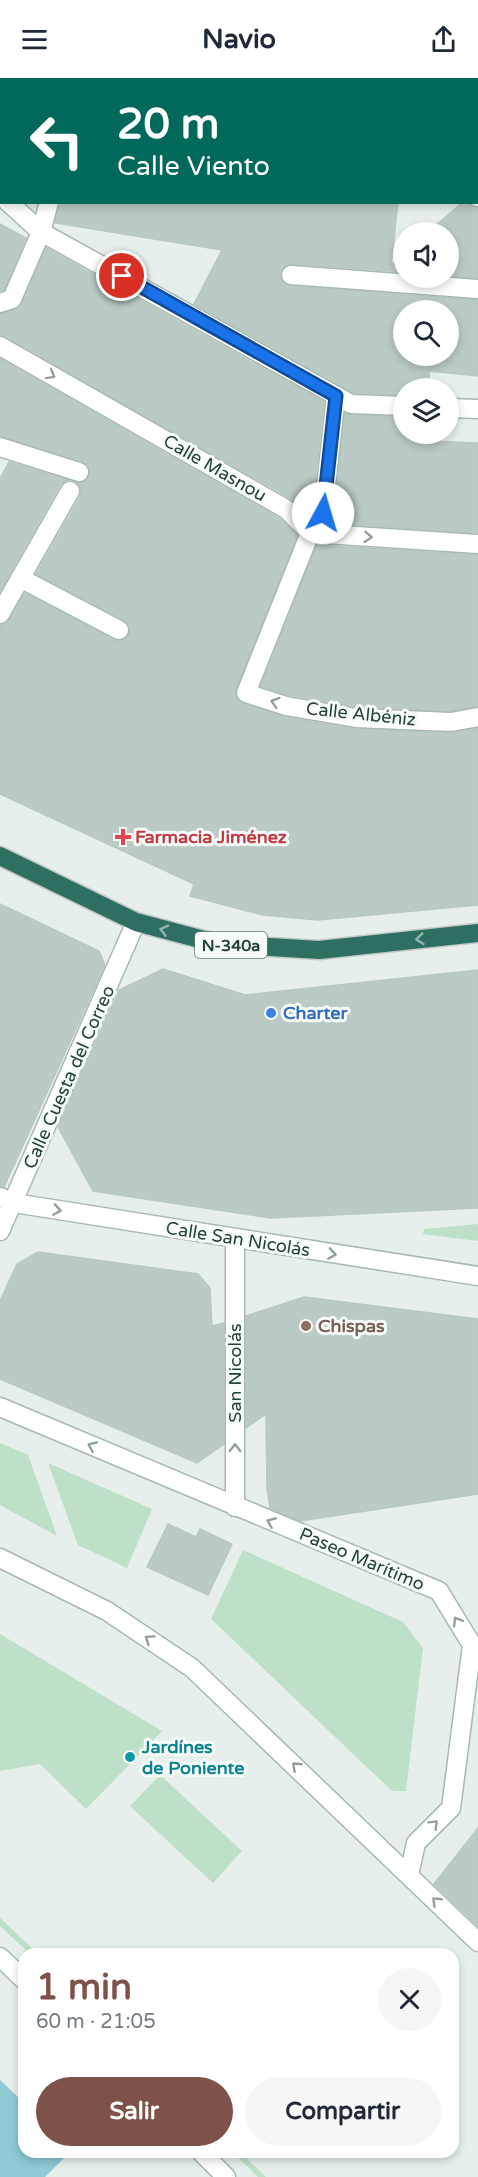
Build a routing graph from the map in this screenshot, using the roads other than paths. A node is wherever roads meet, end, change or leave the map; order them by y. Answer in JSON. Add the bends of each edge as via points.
{"nodes":[{"id":1,"x":10,"y":204,"type":"edge"},
{"id":2,"x":48,"y":204,"type":"edge"},
{"id":3,"x":41,"y":232,"type":"junction"},
{"id":4,"x":291,"y":274,"type":"dead end"},
{"id":5,"x":478,"y":289,"type":"edge"},
{"id":6,"x":6,"y":301,"type":"edge"},
{"id":7,"x":0,"y":346,"type":"edge"},
{"id":8,"x":336,"y":396,"type":"junction"},
{"id":9,"x":393,"y":406,"type":"edge"},
{"id":10,"x":459,"y":408,"type":"edge"},
{"id":11,"x":478,"y":409,"type":"edge"},
{"id":12,"x":0,"y":447,"type":"edge"},
{"id":13,"x":79,"y":472,"type":"dead end"},
{"id":14,"x":69,"y":491,"type":"dead end"},
{"id":15,"x":310,"y":533,"type":"junction"},
{"id":16,"x":478,"y":544,"type":"edge"},
{"id":17,"x":20,"y":578,"type":"junction"},
{"id":18,"x":0,"y":614,"type":"edge"},
{"id":19,"x":119,"y":630,"type":"dead end"},
{"id":20,"x":478,"y":717,"type":"edge"},
{"id":21,"x":0,"y":856,"type":"edge"},
{"id":22,"x":136,"y":922,"type":"junction"},
{"id":23,"x":478,"y":933,"type":"edge"},
{"id":24,"x":7,"y":1200,"type":"edge"},
{"id":25,"x":0,"y":1232,"type":"edge"},
{"id":26,"x":235,"y":1239,"type":"junction"},
{"id":27,"x":478,"y":1276,"type":"edge"},
{"id":28,"x":0,"y":1407,"type":"edge"},
{"id":29,"x":235,"y":1507,"type":"junction"},
{"id":30,"x":0,"y":1558,"type":"edge"},
{"id":31,"x":409,"y":1875,"type":"junction"},
{"id":32,"x":478,"y":1942,"type":"edge"},
{"id":33,"x":0,"y":1957,"type":"edge"},
{"id":34,"x":18,"y":1974,"type":"edge"},
{"id":35,"x":207,"y":2158,"type":"edge"},
{"id":36,"x":226,"y":2177,"type":"edge"}],
"edges":[{"from":1,"to":3,"type":"street"},
{"from":2,"to":3,"type":"street"},
{"from":3,"to":6,"type":"street"},
{"from":3,"to":8,"type":"street"},
{"from":4,"to":5,"type":"street"},
{"from":7,"to":15,"type":"street","name":"Calle Masnou","one_way":true,"via":[[286,509]]},
{"from":8,"to":9,"type":"street","via":[[351,404]]},
{"from":8,"to":15,"type":"street","via":[[323,513]]},
{"from":10,"to":11,"type":"street"},
{"from":12,"to":13,"type":"street"},
{"from":14,"to":17,"type":"street"},
{"from":15,"to":16,"type":"street","one_way":true},
{"from":20,"to":15,"type":"street","name":"Calle Albéniz","one_way":true,"via":[[451,722],[356,718],[286,706],[246,693]]},
{"from":17,"to":18,"type":"street"},
{"from":17,"to":19,"type":"street"},
{"from":21,"to":22,"type":"highway","number":"N-340a"},
{"from":23,"to":22,"type":"highway","number":"N-340a","one_way":true,"via":[[319,950],[219,944]]},
{"from":22,"to":24,"type":"street","name":"Calle Cuesta del Correo"},
{"from":24,"to":25,"type":"street","name":"Calle Cuesta del Correo"},
{"from":24,"to":26,"type":"street","name":"Calle San Nicolás","one_way":true},
{"from":26,"to":27,"type":"street","name":"Calle San Nicolás","one_way":true},
{"from":29,"to":26,"type":"street","name":"San Nicolás","one_way":true},
{"from":29,"to":28,"type":"street","name":"Paseo Marítimo","one_way":true},
{"from":31,"to":29,"type":"street","name":"Paseo Marítimo","one_way":true,"via":[[416,1843],[451,1808],[472,1645],[439,1591]]},
{"from":31,"to":30,"type":"street","one_way":true,"via":[[192,1668],[107,1611]]},
{"from":32,"to":31,"type":"street","one_way":true},
{"from":33,"to":34,"type":"street"},
{"from":35,"to":36,"type":"street"}]}
